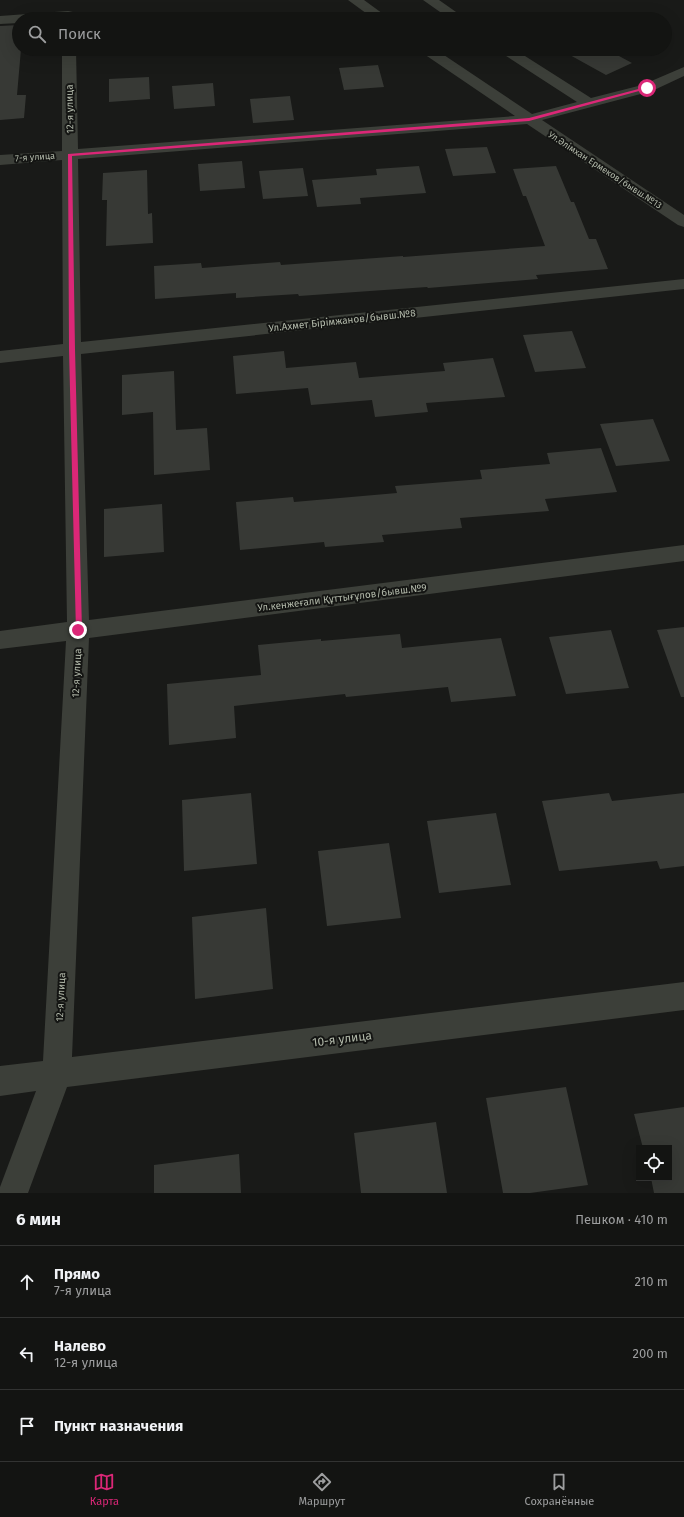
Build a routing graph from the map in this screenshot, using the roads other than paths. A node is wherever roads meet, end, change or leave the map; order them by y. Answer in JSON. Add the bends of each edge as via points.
{"nodes":[{"id":1,"x":69,"y":0,"type":"edge"},
{"id":2,"x":355,"y":0,"type":"edge"},
{"id":3,"x":430,"y":0,"type":"edge"},
{"id":4,"x":68,"y":12,"type":"edge"},
{"id":5,"x":373,"y":12,"type":"edge"},
{"id":6,"x":448,"y":12,"type":"edge"},
{"id":7,"x":12,"y":19,"type":"edge"},
{"id":8,"x":0,"y":20,"type":"edge"},
{"id":9,"x":68,"y":56,"type":"edge"},
{"id":10,"x":436,"y":56,"type":"edge"},
{"id":11,"x":516,"y":56,"type":"edge"},
{"id":12,"x":684,"y":71,"type":"edge"},
{"id":13,"x":588,"y":103,"type":"junction"},
{"id":14,"x":529,"y":119,"type":"junction"},
{"id":15,"x":70,"y":154,"type":"junction"},
{"id":16,"x":0,"y":160,"type":"edge"},
{"id":17,"x":684,"y":222,"type":"edge"},
{"id":18,"x":684,"y":284,"type":"edge"},
{"id":19,"x":72,"y":349,"type":"junction"},
{"id":20,"x":0,"y":357,"type":"edge"},
{"id":21,"x":684,"y":553,"type":"edge"},
{"id":22,"x":78,"y":630,"type":"junction"},
{"id":23,"x":0,"y":640,"type":"edge"},
{"id":24,"x":684,"y":996,"type":"edge"},
{"id":25,"x":57,"y":1075,"type":"junction"},
{"id":26,"x":0,"y":1081,"type":"edge"},
{"id":27,"x":13,"y":1193,"type":"edge"}],
"edges":[{"from":1,"to":4,"type":"street"},
{"from":2,"to":5,"type":"street"},
{"from":3,"to":6,"type":"street"},
{"from":7,"to":8,"type":"street"},
{"from":9,"to":15,"type":"street","name":"12-я улица"},
{"from":10,"to":14,"type":"street","name":"Ул.Әлімхан Ермеков/бывш.№13"},
{"from":11,"to":13,"type":"street"},
{"from":12,"to":13,"type":"street","name":"7-я улица","via":[[647,88]]},
{"from":13,"to":14,"type":"street","name":"7-я улица"},
{"from":14,"to":15,"type":"street","name":"7-я улица"},
{"from":14,"to":17,"type":"street","name":"Ул.Әлімхан Ермеков/бывш.№13"},
{"from":15,"to":16,"type":"street","name":"7-я улица"},
{"from":15,"to":19,"type":"street","name":"12-я улица"},
{"from":18,"to":19,"type":"street","name":"Ул.Ахмет Бірімжанов/бывш.№8"},
{"from":19,"to":20,"type":"street","name":"Ул.Ахмет Бірімжанов/бывш.№8"},
{"from":19,"to":22,"type":"street","name":"12-я улица"},
{"from":21,"to":22,"type":"street","name":"Ул.кенжеғали Құттығұлов/бывш.№9"},
{"from":22,"to":23,"type":"street","name":"Ул.кенжеғали Құттығұлов/бывш.№9"},
{"from":22,"to":25,"type":"street","name":"12-я улица"},
{"from":24,"to":25,"type":"street","name":"10-я улица"},
{"from":25,"to":26,"type":"street","name":"10-я улица"},
{"from":25,"to":27,"type":"street","name":"12-я улица"}]}
